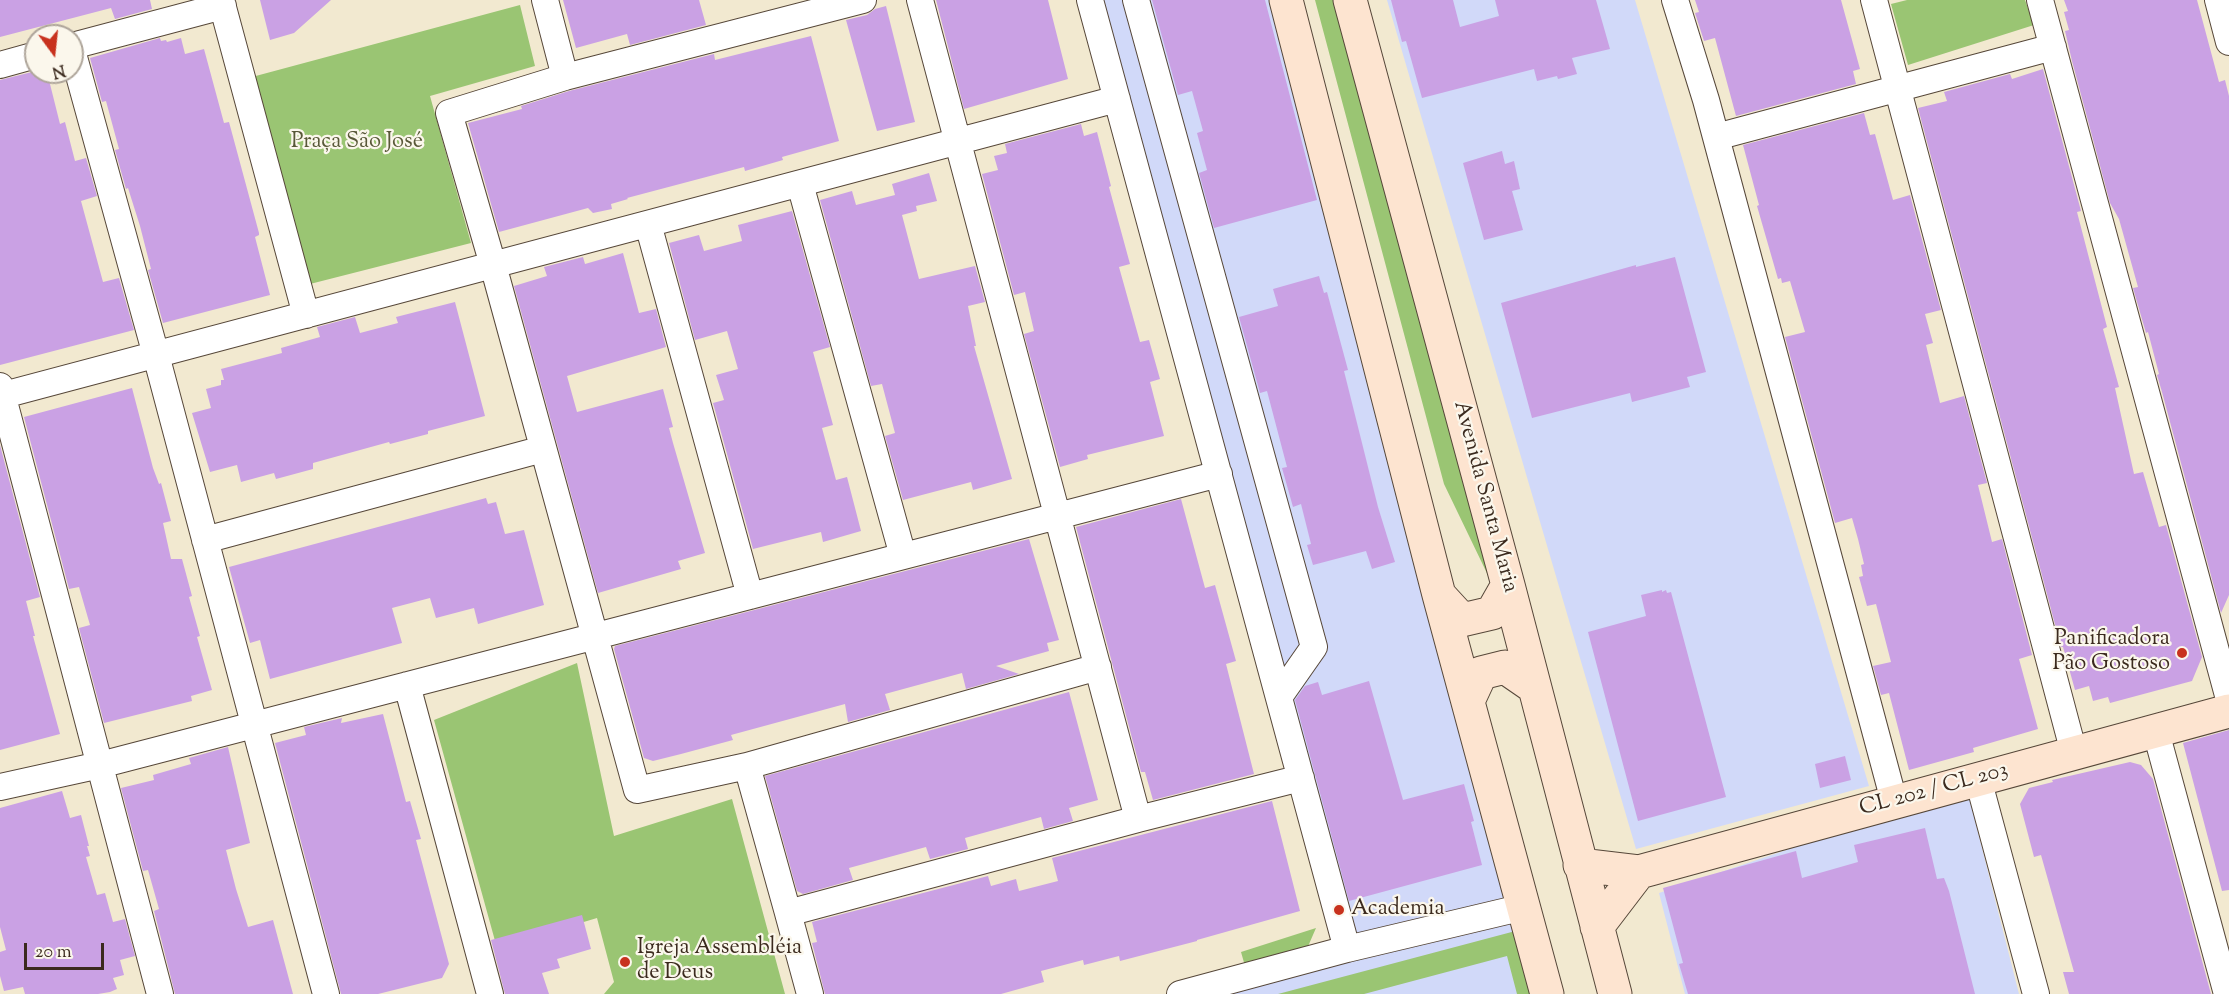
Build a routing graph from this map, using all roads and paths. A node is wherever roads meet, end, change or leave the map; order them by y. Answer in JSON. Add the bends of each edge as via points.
{"nodes":[{"id":1,"x":545,"y":0,"type":"edge"},
{"id":2,"x":863,"y":0,"type":"edge"},
{"id":3,"x":920,"y":0,"type":"edge"},
{"id":4,"x":1090,"y":0,"type":"edge"},
{"id":5,"x":1136,"y":0,"type":"edge"},
{"id":6,"x":1286,"y":0,"type":"edge"},
{"id":7,"x":1350,"y":0,"type":"edge"},
{"id":8,"x":1675,"y":0,"type":"edge"},
{"id":9,"x":1874,"y":0,"type":"edge"},
{"id":10,"x":2040,"y":0,"type":"edge"},
{"id":11,"x":2218,"y":0,"type":"edge"},
{"id":12,"x":222,"y":3,"type":"edge"},
{"id":13,"x":2229,"y":42,"type":"edge"},
{"id":14,"x":84,"y":43,"type":"edge"},
{"id":15,"x":2053,"y":47,"type":"junction"},
{"id":16,"x":24,"y":58,"type":"edge"},
{"id":17,"x":0,"y":65,"type":"edge"},
{"id":18,"x":565,"y":77,"type":"junction"},
{"id":19,"x":81,"y":84,"type":"edge"},
{"id":20,"x":1898,"y":88,"type":"junction"},
{"id":21,"x":1117,"y":99,"type":"junction"},
{"id":22,"x":1716,"y":137,"type":"junction"},
{"id":23,"x":958,"y":142,"type":"junction"},
{"id":24,"x":800,"y":184,"type":"junction"},
{"id":25,"x":648,"y":224,"type":"junction"},
{"id":26,"x":493,"y":265,"type":"junction"},
{"id":27,"x":306,"y":315,"type":"junction"},
{"id":28,"x":156,"y":355,"type":"junction"},
{"id":29,"x":1,"y":393,"type":"edge"},
{"id":30,"x":543,"y":449,"type":"junction"},
{"id":31,"x":1219,"y":474,"type":"junction"},
{"id":32,"x":1057,"y":516,"type":"junction"},
{"id":33,"x":206,"y":540,"type":"junction"},
{"id":34,"x":903,"y":556,"type":"junction"},
{"id":35,"x":1508,"y":585,"type":"junction"},
{"id":36,"x":1439,"y":595,"type":"junction"},
{"id":37,"x":750,"y":596,"type":"junction"},
{"id":38,"x":594,"y":636,"type":"junction"},
{"id":39,"x":1098,"y":667,"type":"junction"},
{"id":40,"x":407,"y":685,"type":"junction"},
{"id":41,"x":1534,"y":687,"type":"junction"},
{"id":42,"x":1279,"y":697,"type":"junction"},
{"id":43,"x":2229,"y":699,"type":"edge"},
{"id":44,"x":1468,"y":701,"type":"junction"},
{"id":45,"x":2229,"y":711,"type":"edge"},
{"id":46,"x":255,"y":724,"type":"junction"},
{"id":47,"x":2156,"y":732,"type":"junction"},
{"id":48,"x":2074,"y":753,"type":"junction"},
{"id":49,"x":100,"y":765,"type":"junction"},
{"id":50,"x":747,"y":766,"type":"junction"},
{"id":51,"x":1301,"y":778,"type":"junction"},
{"id":52,"x":1978,"y":779,"type":"junction"},
{"id":53,"x":0,"y":787,"type":"edge"},
{"id":54,"x":1894,"y":801,"type":"junction"},
{"id":55,"x":1138,"y":819,"type":"junction"},
{"id":56,"x":1581,"y":865,"type":"junction"},
{"id":57,"x":1639,"y":872,"type":"junction"},
{"id":58,"x":1524,"y":907,"type":"junction"},
{"id":59,"x":788,"y":913,"type":"junction"},
{"id":60,"x":1597,"y":927,"type":"junction"},
{"id":61,"x":1347,"y":949,"type":"junction"},
{"id":62,"x":1223,"y":989,"type":"edge"},
{"id":63,"x":160,"y":994,"type":"edge"},
{"id":64,"x":326,"y":994,"type":"edge"},
{"id":65,"x":488,"y":994,"type":"edge"},
{"id":66,"x":810,"y":994,"type":"edge"},
{"id":67,"x":1180,"y":994,"type":"edge"},
{"id":68,"x":1547,"y":994,"type":"edge"},
{"id":69,"x":1615,"y":994,"type":"edge"},
{"id":70,"x":2036,"y":994,"type":"edge"},
{"id":71,"x":2227,"y":994,"type":"edge"}],
"edges":[{"from":1,"to":18,"type":"street"},
{"from":2,"to":18,"type":"street"},
{"from":3,"to":23,"type":"street"},
{"from":4,"to":21,"type":"street"},
{"from":5,"to":42,"type":"street","via":[[1314,647]]},
{"from":6,"to":36,"type":"main road"},
{"from":7,"to":35,"type":"main road","name":"Avenida Santa Maria"},
{"from":8,"to":22,"type":"street"},
{"from":9,"to":20,"type":"street"},
{"from":10,"to":15,"type":"street"},
{"from":11,"to":13,"type":"street"},
{"from":12,"to":14,"type":"street"},
{"from":12,"to":27,"type":"street"},
{"from":15,"to":20,"type":"street"},
{"from":15,"to":43,"type":"street"},
{"from":16,"to":17,"type":"street"},
{"from":18,"to":26,"type":"street","via":[[449,113]]},
{"from":19,"to":28,"type":"street"},
{"from":20,"to":22,"type":"street"},
{"from":20,"to":48,"type":"street"},
{"from":21,"to":23,"type":"street"},
{"from":21,"to":31,"type":"street"},
{"from":22,"to":54,"type":"street"},
{"from":23,"to":24,"type":"street"},
{"from":23,"to":32,"type":"street"},
{"from":24,"to":25,"type":"street"},
{"from":24,"to":34,"type":"street"},
{"from":25,"to":26,"type":"street"},
{"from":25,"to":37,"type":"street"},
{"from":26,"to":27,"type":"street"},
{"from":26,"to":30,"type":"street"},
{"from":27,"to":28,"type":"street"},
{"from":28,"to":29,"type":"street"},
{"from":28,"to":33,"type":"street"},
{"from":29,"to":49,"type":"street"},
{"from":30,"to":33,"type":"street"},
{"from":30,"to":38,"type":"street"},
{"from":31,"to":32,"type":"street"},
{"from":31,"to":42,"type":"street"},
{"from":32,"to":34,"type":"street"},
{"from":32,"to":39,"type":"street"},
{"from":33,"to":46,"type":"street"},
{"from":34,"to":37,"type":"street"},
{"from":35,"to":36,"type":"main road","via":[[1492,613],[1462,620]]},
{"from":35,"to":41,"type":"main road","name":"Avenida Santa Maria"},
{"from":36,"to":44,"type":"main road"},
{"from":37,"to":38,"type":"street"},
{"from":38,"to":40,"type":"street"},
{"from":38,"to":50,"type":"street","via":[[637,790]]},
{"from":39,"to":50,"type":"street"},
{"from":39,"to":55,"type":"street"},
{"from":40,"to":46,"type":"street"},
{"from":40,"to":65,"type":"street"},
{"from":41,"to":44,"type":"main road","via":[[1506,667],[1481,673]]},
{"from":41,"to":56,"type":"main road","name":"Avenida Santa Maria"},
{"from":42,"to":51,"type":"street"},
{"from":44,"to":58,"type":"main road"},
{"from":45,"to":47,"type":"main road","name":"CL 202 / CL 203"},
{"from":46,"to":49,"type":"street"},
{"from":46,"to":64,"type":"street"},
{"from":47,"to":48,"type":"main road","name":"CL 202 / CL 203"},
{"from":47,"to":71,"type":"street"},
{"from":48,"to":52,"type":"main road","name":"CL 202 / CL 203"},
{"from":49,"to":53,"type":"street"},
{"from":49,"to":63,"type":"street"},
{"from":50,"to":59,"type":"street"},
{"from":51,"to":55,"type":"street"},
{"from":51,"to":61,"type":"street"},
{"from":52,"to":54,"type":"main road","name":"CL 202 / CL 203"},
{"from":52,"to":70,"type":"street"},
{"from":54,"to":57,"type":"main road","name":"CL 202 / CL 203"},
{"from":55,"to":59,"type":"street"},
{"from":56,"to":57,"type":"main road"},
{"from":56,"to":60,"type":"main road","name":"Avenida Santa Maria"},
{"from":57,"to":60,"type":"main road"},
{"from":58,"to":61,"type":"street"},
{"from":58,"to":68,"type":"main road"},
{"from":59,"to":66,"type":"street"},
{"from":60,"to":69,"type":"main road","name":"Avenida Santa Maria"},
{"from":61,"to":62,"type":"street"},
{"from":62,"to":67,"type":"street"}]}
